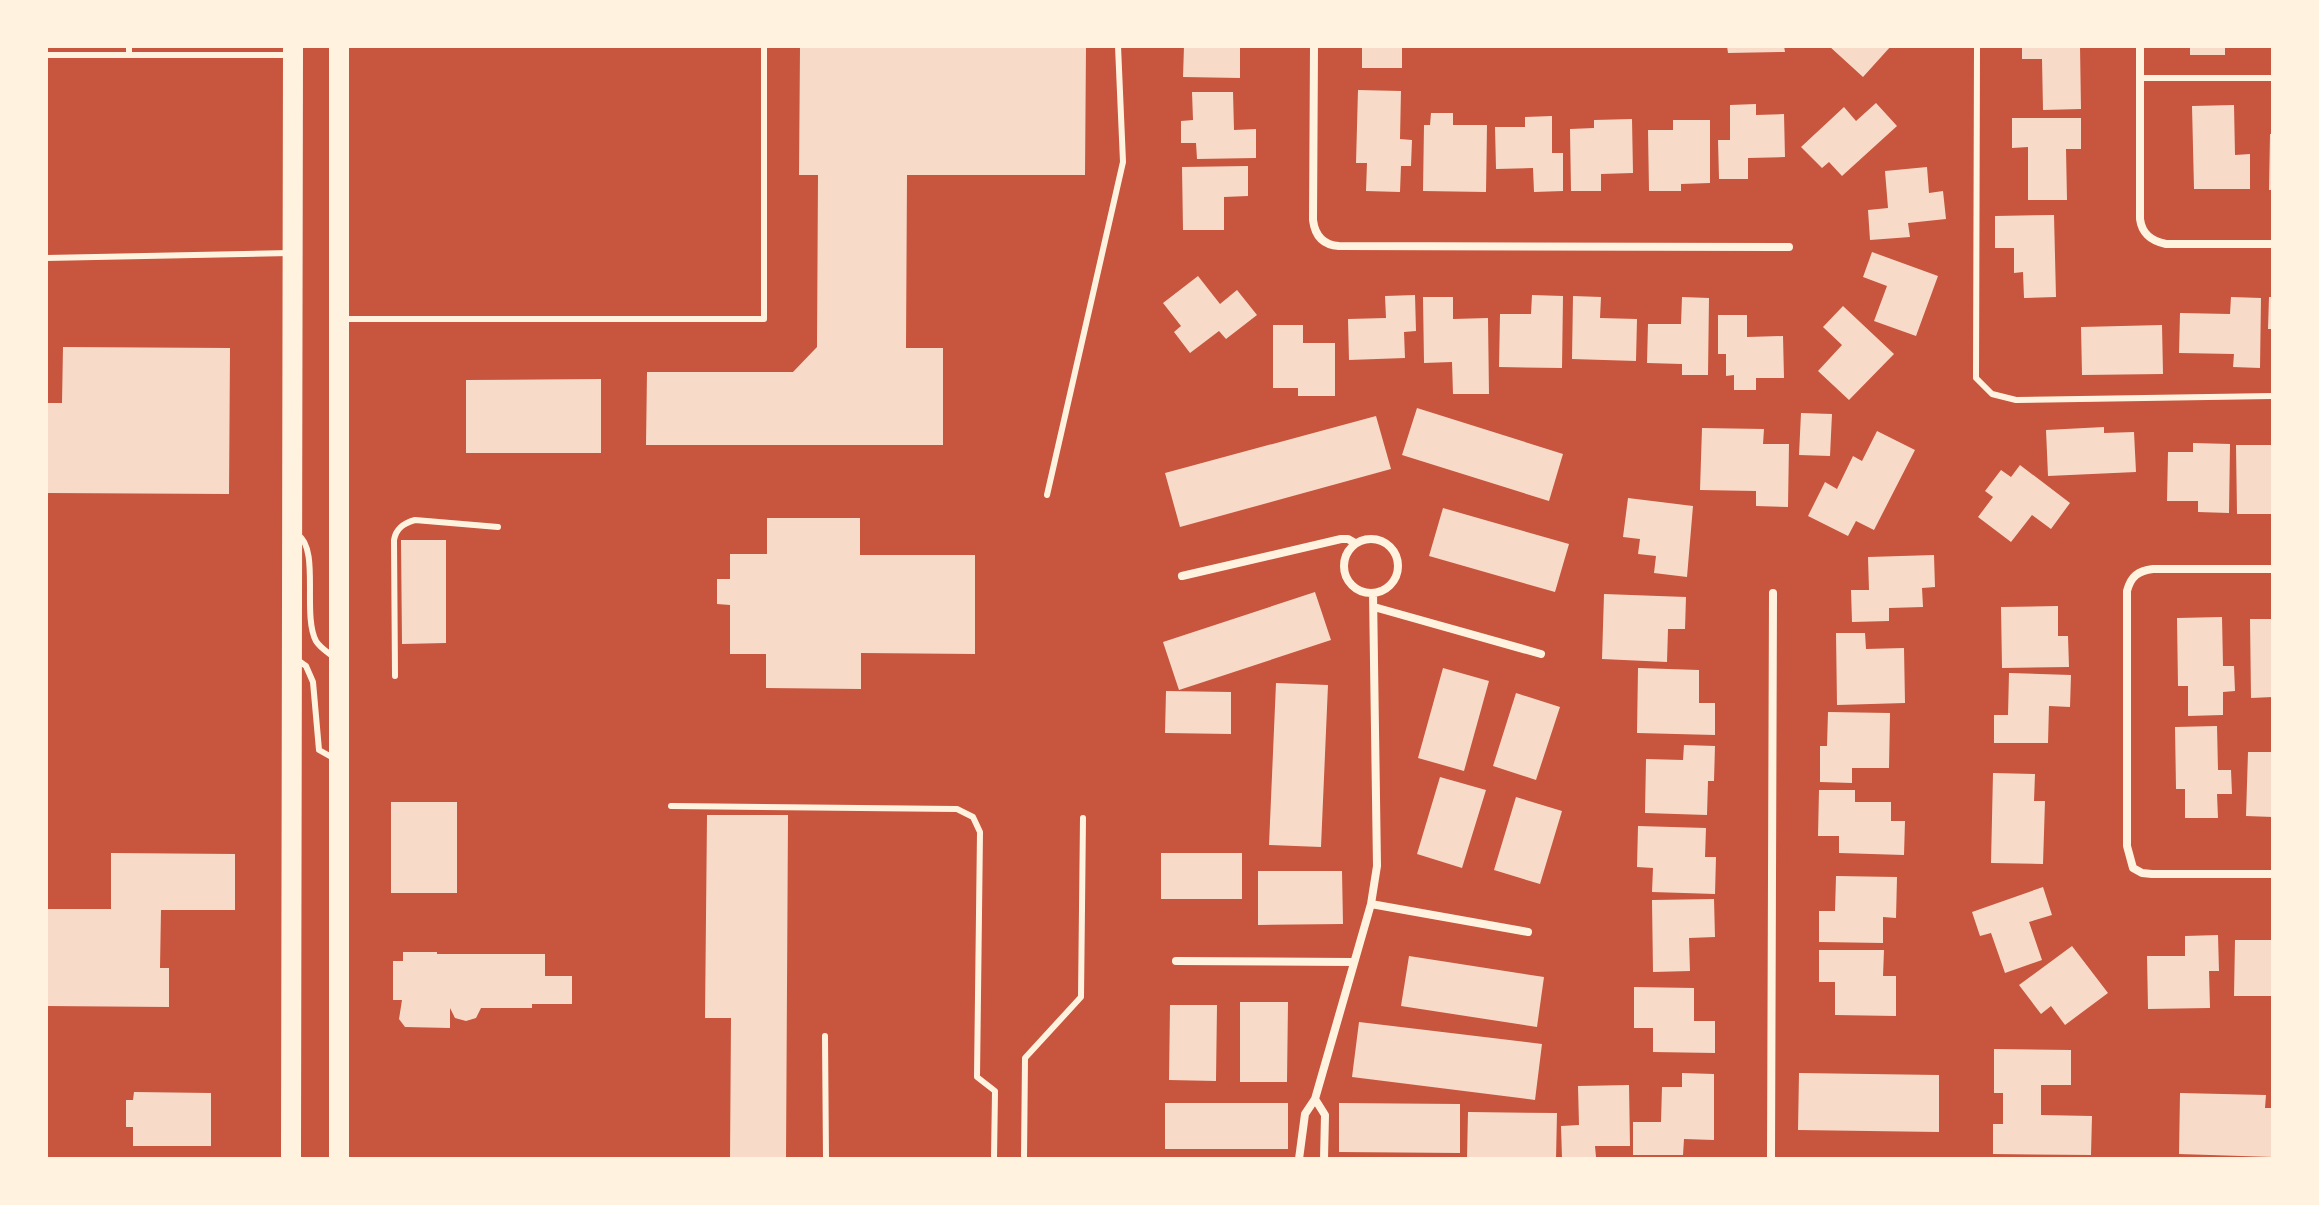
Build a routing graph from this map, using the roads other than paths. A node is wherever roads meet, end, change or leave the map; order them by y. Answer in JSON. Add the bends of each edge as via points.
{"nodes":[{"id":1,"x":129,"y":46,"type":"edge"},
{"id":2,"x":339,"y":46,"type":"edge"},
{"id":3,"x":764,"y":46,"type":"edge"},
{"id":4,"x":1118,"y":46,"type":"edge"},
{"id":5,"x":1314,"y":46,"type":"edge"},
{"id":6,"x":1977,"y":46,"type":"edge"},
{"id":7,"x":2140,"y":46,"type":"edge"},
{"id":8,"x":293,"y":50,"type":"edge"},
{"id":9,"x":46,"y":55,"type":"edge"},
{"id":10,"x":129,"y":55,"type":"junction"},
{"id":11,"x":2140,"y":78,"type":"junction"},
{"id":12,"x":2273,"y":78,"type":"edge"},
{"id":13,"x":2273,"y":244,"type":"edge"},
{"id":14,"x":1789,"y":247,"type":"dead end"},
{"id":15,"x":292,"y":253,"type":"junction"},
{"id":16,"x":46,"y":258,"type":"edge"},
{"id":17,"x":339,"y":319,"type":"junction"},
{"id":18,"x":2273,"y":396,"type":"edge"},
{"id":19,"x":1047,"y":495,"type":"dead end"},
{"id":20,"x":498,"y":527,"type":"dead end"},
{"id":21,"x":292,"y":531,"type":"junction"},
{"id":22,"x":1355,"y":543,"type":"junction"},
{"id":23,"x":2273,"y":569,"type":"edge"},
{"id":24,"x":1182,"y":576,"type":"dead end"},
{"id":25,"x":1373,"y":593,"type":"junction"},
{"id":26,"x":1773,"y":593,"type":"dead end"},
{"id":27,"x":1374,"y":607,"type":"junction"},
{"id":28,"x":1541,"y":654,"type":"dead end"},
{"id":29,"x":290,"y":656,"type":"junction"},
{"id":30,"x":339,"y":661,"type":"junction"},
{"id":31,"x":395,"y":676,"type":"dead end"},
{"id":32,"x":339,"y":760,"type":"junction"},
{"id":33,"x":671,"y":806,"type":"dead end"},
{"id":34,"x":1083,"y":818,"type":"dead end"},
{"id":35,"x":2273,"y":874,"type":"edge"},
{"id":36,"x":1371,"y":904,"type":"junction"},
{"id":37,"x":1528,"y":932,"type":"dead end"},
{"id":38,"x":1176,"y":961,"type":"dead end"},
{"id":39,"x":1354,"y":962,"type":"junction"},
{"id":40,"x":825,"y":1036,"type":"dead end"},
{"id":41,"x":1315,"y":1099,"type":"junction"},
{"id":42,"x":291,"y":1159,"type":"edge"},
{"id":43,"x":339,"y":1159,"type":"edge"},
{"id":44,"x":826,"y":1159,"type":"edge"},
{"id":45,"x":994,"y":1159,"type":"edge"},
{"id":46,"x":1024,"y":1159,"type":"edge"},
{"id":47,"x":1299,"y":1159,"type":"edge"},
{"id":48,"x":1324,"y":1159,"type":"edge"},
{"id":49,"x":1771,"y":1159,"type":"edge"}],
"edges":[{"from":1,"to":10,"type":"lane"},
{"from":2,"to":17,"type":"main road"},
{"from":3,"to":17,"type":"lane","via":[[764,319]]},
{"from":4,"to":19,"type":"lane","via":[[1123,162]]},
{"from":5,"to":14,"type":"street","via":[[1313,220],[1320,239],[1328,244]]},
{"from":6,"to":18,"type":"lane","via":[[1976,378],[1992,394],[2016,400]]},
{"from":7,"to":11,"type":"street"},
{"from":8,"to":10,"type":"lane"},
{"from":8,"to":15,"type":"main road"},
{"from":9,"to":10,"type":"lane"},
{"from":11,"to":12,"type":"lane"},
{"from":11,"to":13,"type":"street","via":[[2140,219],[2149,238],[2173,244]]},
{"from":15,"to":16,"type":"lane"},
{"from":15,"to":21,"type":"main road"},
{"from":17,"to":30,"type":"main road"},
{"from":20,"to":31,"type":"lane","via":[[415,520],[397,532]]},
{"from":21,"to":29,"type":"main road"},
{"from":21,"to":30,"type":"lane","via":[[304,538],[310,552],[309,597],[317,643]]},
{"from":22,"to":24,"type":"street","via":[[1341,539]]},
{"from":22,"to":25,"type":"street","via":[[1345,557],[1345,574],[1355,588]]},
{"from":22,"to":25,"type":"street","via":[[1381,540],[1395,551],[1396,578]]},
{"from":23,"to":35,"type":"street","via":[[2153,569],[2135,574],[2127,591],[2127,846],[2133,868],[2152,874]]},
{"from":25,"to":27,"type":"street"},
{"from":26,"to":49,"type":"street"},
{"from":27,"to":28,"type":"street"},
{"from":27,"to":36,"type":"street","via":[[1377,866]]},
{"from":29,"to":32,"type":"lane","via":[[306,666],[313,682],[319,750]]},
{"from":29,"to":42,"type":"main road"},
{"from":30,"to":32,"type":"main road"},
{"from":32,"to":43,"type":"main road"},
{"from":33,"to":45,"type":"lane","via":[[957,809],[973,817],[980,832],[977,1077],[995,1091]]},
{"from":34,"to":46,"type":"lane","via":[[1081,997],[1025,1058]]},
{"from":36,"to":37,"type":"street"},
{"from":36,"to":39,"type":"street"},
{"from":38,"to":39,"type":"street"},
{"from":39,"to":41,"type":"street"},
{"from":40,"to":44,"type":"lane"},
{"from":41,"to":47,"type":"street","via":[[1305,1114]]},
{"from":41,"to":48,"type":"street","via":[[1325,1115]]}]}
